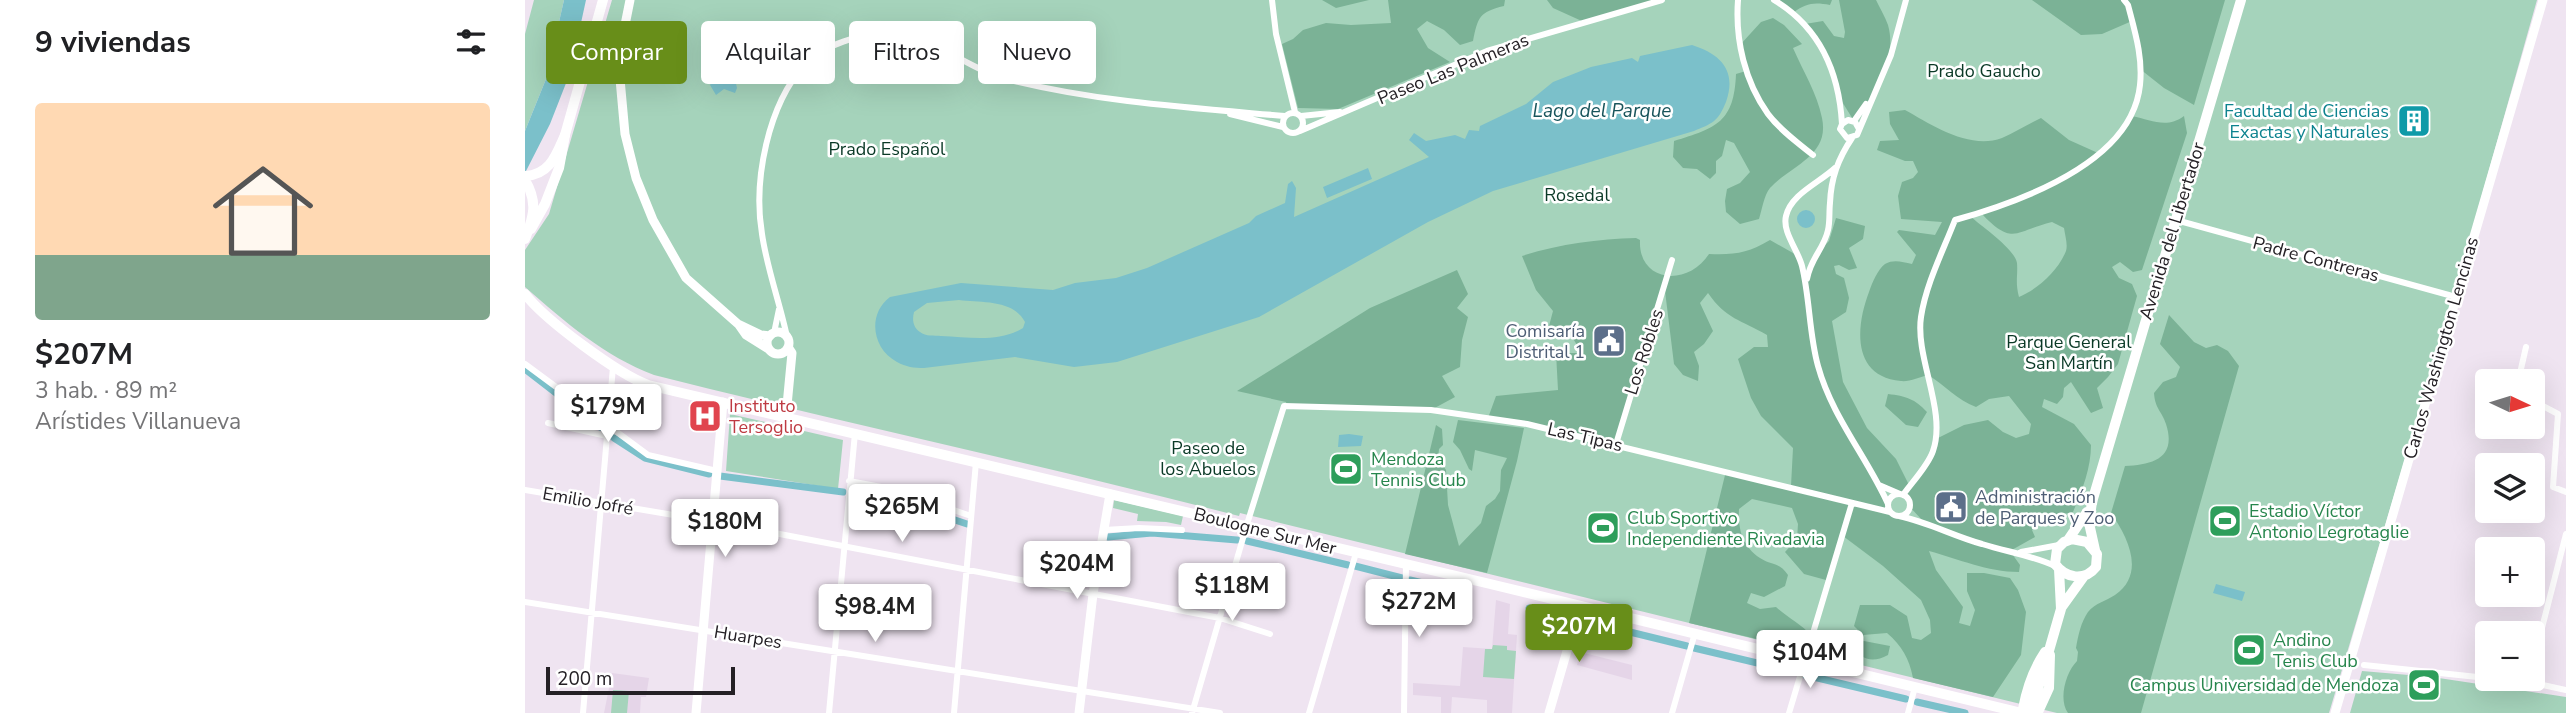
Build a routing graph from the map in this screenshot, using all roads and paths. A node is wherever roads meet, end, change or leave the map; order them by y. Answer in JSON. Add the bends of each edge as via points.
{"nodes":[{"id":1,"x":603,"y":0,"type":"edge"},
{"id":2,"x":630,"y":0,"type":"edge"},
{"id":3,"x":1272,"y":0,"type":"edge"},
{"id":4,"x":1662,"y":0,"type":"edge"},
{"id":5,"x":1738,"y":0,"type":"edge"},
{"id":6,"x":1774,"y":0,"type":"edge"},
{"id":7,"x":1906,"y":0,"type":"edge"},
{"id":8,"x":2241,"y":0,"type":"edge"},
{"id":9,"x":2543,"y":0,"type":"edge"},
{"id":10,"x":2128,"y":2,"type":"edge"},
{"id":11,"x":1872,"y":96,"type":"junction"},
{"id":12,"x":1840,"y":100,"type":"junction"},
{"id":13,"x":1225,"y":112,"type":"junction"},
{"id":14,"x":1342,"y":113,"type":"junction"},
{"id":15,"x":1298,"y":114,"type":"junction"},
{"id":16,"x":1285,"y":116,"type":"junction"},
{"id":17,"x":1853,"y":120,"type":"junction"},
{"id":18,"x":1842,"y":124,"type":"junction"},
{"id":19,"x":1283,"y":127,"type":"junction"},
{"id":20,"x":1859,"y":129,"type":"junction"},
{"id":21,"x":1300,"y":131,"type":"junction"},
{"id":22,"x":565,"y":135,"type":"junction"},
{"id":23,"x":1843,"y":135,"type":"junction"},
{"id":24,"x":1853,"y":138,"type":"junction"},
{"id":25,"x":1842,"y":153,"type":"junction"},
{"id":26,"x":1813,"y":155,"type":"dead end"},
{"id":27,"x":1835,"y":168,"type":"junction"},
{"id":28,"x":525,"y":178,"type":"edge"},
{"id":29,"x":2176,"y":220,"type":"junction"},
{"id":30,"x":525,"y":239,"type":"edge"},
{"id":31,"x":1672,"y":260,"type":"dead end"},
{"id":32,"x":1806,"y":285,"type":"junction"},
{"id":33,"x":2456,"y":297,"type":"junction"},
{"id":34,"x":527,"y":299,"type":"edge"},
{"id":35,"x":780,"y":303,"type":"junction"},
{"id":36,"x":738,"y":324,"type":"junction"},
{"id":37,"x":772,"y":335,"type":"junction"},
{"id":38,"x":787,"y":342,"type":"junction"},
{"id":39,"x":2526,"y":346,"type":"dead end"},
{"id":40,"x":773,"y":352,"type":"junction"},
{"id":41,"x":525,"y":364,"type":"edge"},
{"id":42,"x":613,"y":367,"type":"junction"},
{"id":43,"x":2521,"y":369,"type":"edge"},
{"id":44,"x":788,"y":382,"type":"junction"},
{"id":45,"x":723,"y":402,"type":"junction"},
{"id":46,"x":2545,"y":407,"type":"edge"},
{"id":47,"x":786,"y":416,"type":"junction"},
{"id":48,"x":548,"y":423,"type":"dead end"},
{"id":49,"x":608,"y":427,"type":"junction"},
{"id":50,"x":855,"y":433,"type":"junction"},
{"id":51,"x":607,"y":436,"type":"junction"},
{"id":52,"x":1615,"y":444,"type":"junction"},
{"id":53,"x":976,"y":462,"type":"junction"},
{"id":54,"x":717,"y":471,"type":"junction"},
{"id":55,"x":849,"y":481,"type":"junction"},
{"id":56,"x":1879,"y":485,"type":"junction"},
{"id":57,"x":525,"y":490,"type":"edge"},
{"id":58,"x":2566,"y":492,"type":"edge"},
{"id":59,"x":1109,"y":494,"type":"junction"},
{"id":60,"x":1901,"y":495,"type":"junction"},
{"id":61,"x":1851,"y":502,"type":"junction"},
{"id":62,"x":2092,"y":502,"type":"junction"},
{"id":63,"x":601,"y":504,"type":"junction"},
{"id":64,"x":1909,"y":506,"type":"junction"},
{"id":65,"x":1887,"y":509,"type":"junction"},
{"id":66,"x":971,"y":516,"type":"junction"},
{"id":67,"x":1899,"y":516,"type":"junction"},
{"id":68,"x":713,"y":521,"type":"junction"},
{"id":69,"x":1923,"y":521,"type":"junction"},
{"id":70,"x":1247,"y":527,"type":"junction"},
{"id":71,"x":1104,"y":530,"type":"junction"},
{"id":72,"x":1182,"y":530,"type":"dead end"},
{"id":73,"x":2566,"y":534,"type":"edge"},
{"id":74,"x":2064,"y":543,"type":"junction"},
{"id":75,"x":843,"y":546,"type":"junction"},
{"id":76,"x":2095,"y":550,"type":"junction"},
{"id":77,"x":2019,"y":552,"type":"junction"},
{"id":78,"x":1356,"y":553,"type":"junction"},
{"id":79,"x":1406,"y":564,"type":"junction"},
{"id":80,"x":2058,"y":568,"type":"junction"},
{"id":81,"x":967,"y":570,"type":"junction"},
{"id":82,"x":2084,"y":576,"type":"junction"},
{"id":83,"x":1093,"y":594,"type":"junction"},
{"id":84,"x":525,"y":602,"type":"edge"},
{"id":85,"x":1580,"y":607,"type":"junction"},
{"id":86,"x":2061,"y":608,"type":"junction"},
{"id":87,"x":591,"y":613,"type":"junction"},
{"id":88,"x":1220,"y":618,"type":"junction"},
{"id":89,"x":2544,"y":621,"type":"edge"},
{"id":90,"x":704,"y":630,"type":"junction"},
{"id":91,"x":1695,"y":633,"type":"junction"},
{"id":92,"x":1270,"y":634,"type":"dead end"},
{"id":93,"x":835,"y":651,"type":"junction"},
{"id":94,"x":1803,"y":660,"type":"junction"},
{"id":95,"x":2364,"y":665,"type":"dead end"},
{"id":96,"x":958,"y":670,"type":"junction"},
{"id":97,"x":2475,"y":677,"type":"edge"},
{"id":98,"x":2545,"y":685,"type":"edge"},
{"id":99,"x":1915,"y":687,"type":"junction"},
{"id":100,"x":1082,"y":690,"type":"junction"},
{"id":101,"x":2566,"y":690,"type":"edge"},
{"id":102,"x":1193,"y":710,"type":"edge"},
{"id":103,"x":583,"y":713,"type":"edge"},
{"id":104,"x":697,"y":713,"type":"edge"},
{"id":105,"x":828,"y":713,"type":"edge"},
{"id":106,"x":954,"y":713,"type":"edge"},
{"id":107,"x":1079,"y":713,"type":"edge"},
{"id":108,"x":1220,"y":713,"type":"edge"},
{"id":109,"x":1309,"y":713,"type":"edge"},
{"id":110,"x":1404,"y":713,"type":"edge"},
{"id":111,"x":1549,"y":713,"type":"edge"},
{"id":112,"x":1672,"y":713,"type":"edge"},
{"id":113,"x":1789,"y":713,"type":"edge"},
{"id":114,"x":1908,"y":713,"type":"edge"},
{"id":115,"x":2022,"y":713,"type":"edge"},
{"id":116,"x":2031,"y":713,"type":"edge"},
{"id":117,"x":2338,"y":713,"type":"edge"}],
"edges":[{"from":1,"to":22,"type":"main road"},
{"from":2,"to":36,"type":"street","via":[[620,79],[625,134],[636,178],[653,220],[686,278]]},
{"from":3,"to":15,"type":"street","via":[[1276,34]]},
{"from":4,"to":14,"type":"street","name":"Paseo Las Palmeras","via":[[1487,51]]},
{"from":5,"to":26,"type":"street","via":[[1740,45],[1755,92],[1770,116]]},
{"from":6,"to":12,"type":"street","via":[[1815,38]]},
{"from":7,"to":11,"type":"street","via":[[1891,55]]},
{"from":8,"to":29,"type":"main road","name":"Avenida del Libertador"},
{"from":9,"to":33,"type":"street","name":"Carlos Washington Lencinas"},
{"from":10,"to":60,"type":"street","via":[[2141,54],[2140,87],[2132,116],[2117,136],[2060,180],[2026,197],[1955,220],[1921,318],[1936,439],[1933,453]]},
{"from":11,"to":17,"type":"street"},
{"from":11,"to":20,"type":"street"},
{"from":12,"to":17,"type":"street"},
{"from":12,"to":18,"type":"street"},
{"from":13,"to":16,"type":"street"},
{"from":13,"to":19,"type":"street"},
{"from":13,"to":35,"type":"street","via":[[1003,78],[920,38],[889,33],[858,36],[830,48],[807,62],[788,87],[773,117],[764,159],[761,234]]},
{"from":14,"to":15,"type":"street"},
{"from":14,"to":21,"type":"street"},
{"from":15,"to":16,"type":"street"},
{"from":15,"to":21,"type":"street","via":[[1304,122]]},
{"from":16,"to":19,"type":"street"},
{"from":17,"to":18,"type":"street"},
{"from":17,"to":20,"type":"street"},
{"from":18,"to":23,"type":"street"},
{"from":19,"to":21,"type":"street","via":[[1290,133]]},
{"from":20,"to":24,"type":"street"},
{"from":22,"to":28,"type":"highway","via":[[548,168]]},
{"from":22,"to":30,"type":"main road","via":[[545,204]]},
{"from":23,"to":24,"type":"street"},
{"from":23,"to":25,"type":"street"},
{"from":24,"to":25,"type":"street"},
{"from":25,"to":27,"type":"street"},
{"from":27,"to":32,"type":"street","via":[[1829,229],[1812,260]]},
{"from":27,"to":32,"type":"street","via":[[1790,205],[1785,222]]},
{"from":28,"to":30,"type":"highway","via":[[535,211]]},
{"from":29,"to":33,"type":"street","name":"Padre Contreras"},
{"from":29,"to":62,"type":"main road","name":"Avenida del Libertador"},
{"from":31,"to":52,"type":"street","name":"Los Robles"},
{"from":32,"to":56,"type":"street","via":[[1818,366],[1839,418]]},
{"from":33,"to":117,"type":"street","name":"Carlos Washington Lencinas"},
{"from":34,"to":42,"type":"main road","name":"Boulogne Sur Mer"},
{"from":35,"to":37,"type":"street"},
{"from":35,"to":38,"type":"street"},
{"from":36,"to":37,"type":"street"},
{"from":36,"to":40,"type":"street"},
{"from":37,"to":38,"type":"street","via":[[780,333]]},
{"from":37,"to":40,"type":"street","via":[[767,343]]},
{"from":38,"to":40,"type":"street","via":[[784,352]]},
{"from":38,"to":44,"type":"street","via":[[792,353]]},
{"from":39,"to":43,"type":"street"},
{"from":40,"to":44,"type":"street","via":[[786,365]]},
{"from":41,"to":49,"type":"street"},
{"from":42,"to":45,"type":"main road","name":"Boulogne Sur Mer","via":[[648,385]]},
{"from":42,"to":49,"type":"street"},
{"from":44,"to":47,"type":"street"},
{"from":45,"to":47,"type":"main road","name":"Boulogne Sur Mer"},
{"from":45,"to":54,"type":"street"},
{"from":46,"to":58,"type":"street","via":[[2557,414],[2553,487]]},
{"from":47,"to":50,"type":"main road","name":"Boulogne Sur Mer"},
{"from":48,"to":51,"type":"street"},
{"from":49,"to":51,"type":"street"},
{"from":49,"to":54,"type":"street","via":[[648,455]]},
{"from":50,"to":53,"type":"main road","name":"Boulogne Sur Mer"},
{"from":50,"to":55,"type":"street"},
{"from":51,"to":63,"type":"street"},
{"from":52,"to":61,"type":"street","name":"Las Tipas"},
{"from":52,"to":70,"type":"street","name":"Las Tipas","via":[[1527,424],[1431,410],[1284,406]]},
{"from":53,"to":59,"type":"main road","name":"Boulogne Sur Mer"},
{"from":53,"to":66,"type":"street"},
{"from":54,"to":68,"type":"street"},
{"from":55,"to":66,"type":"street","via":[[892,489]]},
{"from":55,"to":75,"type":"street"},
{"from":56,"to":60,"type":"street"},
{"from":56,"to":65,"type":"street"},
{"from":57,"to":63,"type":"street","name":"Emilio Jofré"},
{"from":59,"to":70,"type":"main road","name":"Boulogne Sur Mer"},
{"from":59,"to":71,"type":"street"},
{"from":60,"to":64,"type":"street"},
{"from":60,"to":65,"type":"street","via":[[1893,496]]},
{"from":61,"to":65,"type":"street","name":"Las Tipas"},
{"from":61,"to":94,"type":"street"},
{"from":62,"to":74,"type":"main road","name":"Avenida del Libertador"},
{"from":62,"to":76,"type":"main road","name":"Avenida del Libertador","via":[[2089,523]]},
{"from":63,"to":68,"type":"street","name":"Emilio Jofré"},
{"from":63,"to":87,"type":"street"},
{"from":64,"to":67,"type":"street"},
{"from":64,"to":69,"type":"street"},
{"from":65,"to":67,"type":"street"},
{"from":66,"to":81,"type":"street"},
{"from":67,"to":69,"type":"street"},
{"from":68,"to":75,"type":"street","name":"Emilio Jofré"},
{"from":68,"to":90,"type":"street"},
{"from":69,"to":77,"type":"street","via":[[1975,542]]},
{"from":70,"to":78,"type":"main road","name":"Boulogne Sur Mer"},
{"from":70,"to":88,"type":"street"},
{"from":71,"to":72,"type":"street"},
{"from":71,"to":83,"type":"street"},
{"from":73,"to":89,"type":"street"},
{"from":74,"to":76,"type":"main road","via":[[2084,541]]},
{"from":74,"to":77,"type":"street"},
{"from":74,"to":80,"type":"main road","via":[[2055,553]]},
{"from":75,"to":81,"type":"street","name":"Emilio Jofré"},
{"from":75,"to":93,"type":"street"},
{"from":76,"to":82,"type":"main road","via":[[2096,566]]},
{"from":77,"to":80,"type":"street"},
{"from":78,"to":79,"type":"main road","name":"Boulogne Sur Mer"},
{"from":78,"to":109,"type":"street"},
{"from":79,"to":85,"type":"main road","name":"Boulogne Sur Mer"},
{"from":79,"to":110,"type":"street"},
{"from":80,"to":82,"type":"main road","via":[[2071,576]]},
{"from":80,"to":86,"type":"main road"},
{"from":81,"to":83,"type":"street","name":"Emilio Jofré"},
{"from":81,"to":96,"type":"street"},
{"from":82,"to":86,"type":"main road"},
{"from":83,"to":88,"type":"street","name":"Emilio Jofré"},
{"from":83,"to":100,"type":"street"},
{"from":84,"to":87,"type":"street","name":"Huarpes"},
{"from":85,"to":91,"type":"main road","name":"Boulogne Sur Mer"},
{"from":85,"to":111,"type":"street"},
{"from":86,"to":116,"type":"main road"},
{"from":87,"to":90,"type":"street","name":"Huarpes"},
{"from":87,"to":103,"type":"street"},
{"from":88,"to":92,"type":"street","name":"Emilio Jofré"},
{"from":88,"to":102,"type":"street"},
{"from":90,"to":93,"type":"street","name":"Huarpes"},
{"from":90,"to":104,"type":"street"},
{"from":91,"to":94,"type":"main road","name":"Boulogne Sur Mer"},
{"from":91,"to":112,"type":"street"},
{"from":93,"to":96,"type":"street","name":"Huarpes"},
{"from":93,"to":105,"type":"street"},
{"from":94,"to":99,"type":"main road","name":"Boulogne Sur Mer"},
{"from":94,"to":113,"type":"street"},
{"from":95,"to":97,"type":"street"},
{"from":96,"to":100,"type":"street","name":"Huarpes"},
{"from":96,"to":106,"type":"street"},
{"from":98,"to":101,"type":"street"},
{"from":99,"to":114,"type":"street"},
{"from":99,"to":115,"type":"main road","name":"Boulogne Sur Mer"},
{"from":100,"to":102,"type":"street","name":"Huarpes"},
{"from":100,"to":107,"type":"street"},
{"from":102,"to":108,"type":"street","name":"Huarpes"}]}
